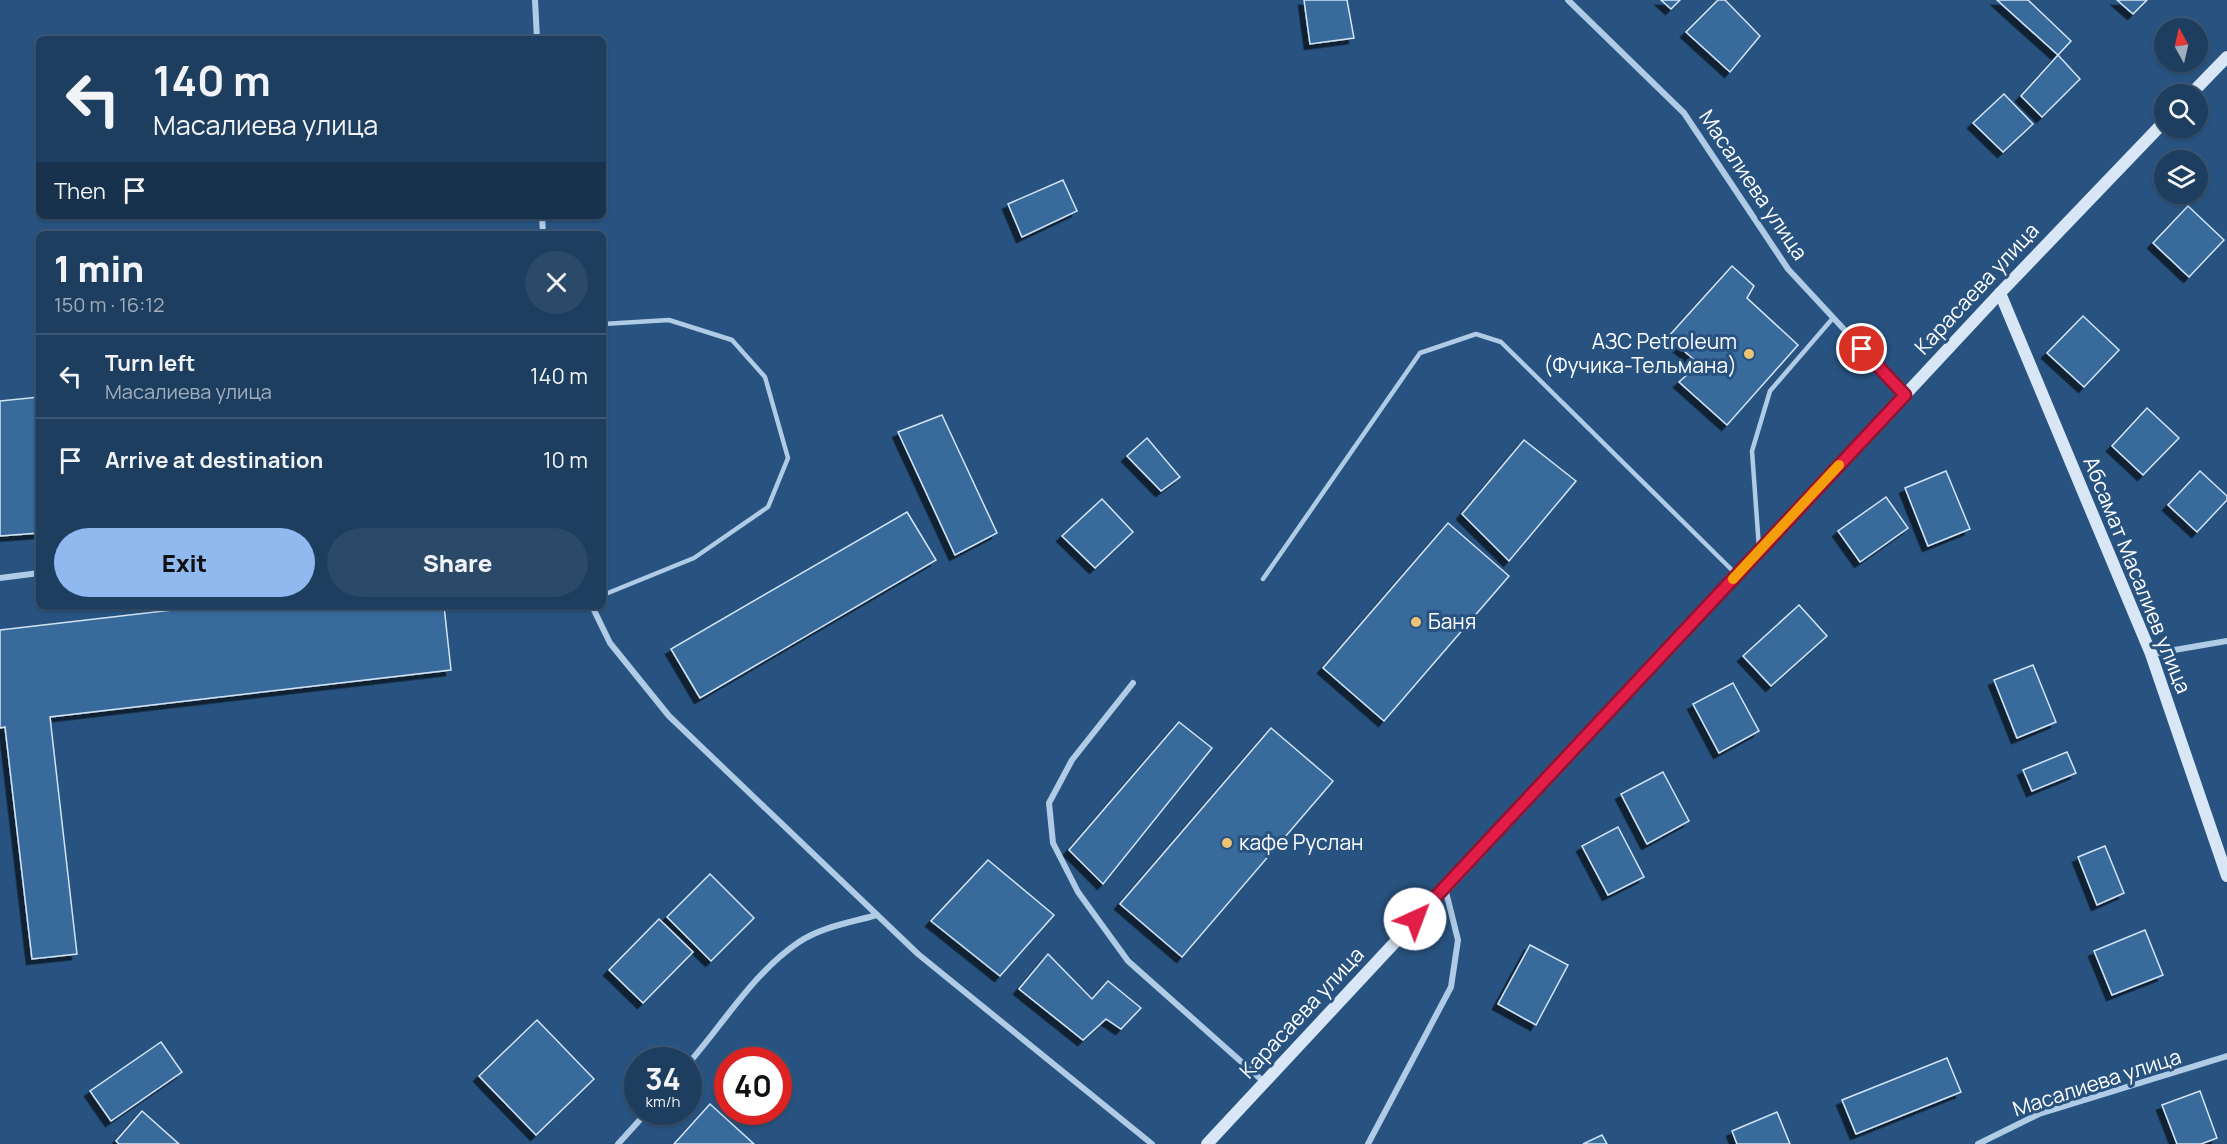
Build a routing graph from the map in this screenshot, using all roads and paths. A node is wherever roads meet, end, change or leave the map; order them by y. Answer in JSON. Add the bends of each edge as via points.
{"nodes":[{"id":1,"x":535,"y":0,"type":"edge"},
{"id":2,"x":1568,"y":0,"type":"edge"},
{"id":3,"x":537,"y":36,"type":"edge"},
{"id":4,"x":2227,"y":57,"type":"edge"},
{"id":5,"x":2201,"y":84,"type":"edge"},
{"id":6,"x":2154,"y":132,"type":"edge"},
{"id":7,"x":2000,"y":292,"type":"junction"},
{"id":8,"x":1833,"y":318,"type":"junction"},
{"id":9,"x":606,"y":324,"type":"edge"},
{"id":10,"x":1905,"y":395,"type":"junction"},
{"id":11,"x":1759,"y":551,"type":"junction"},
{"id":12,"x":36,"y":573,"type":"edge"},
{"id":13,"x":1737,"y":575,"type":"junction"},
{"id":14,"x":0,"y":578,"type":"edge"},
{"id":15,"x":1263,"y":579,"type":"dead end"},
{"id":16,"x":606,"y":594,"type":"edge"},
{"id":17,"x":593,"y":609,"type":"edge"},
{"id":18,"x":2227,"y":641,"type":"edge"},
{"id":19,"x":2151,"y":654,"type":"junction"},
{"id":20,"x":1133,"y":683,"type":"dead end"},
{"id":21,"x":2227,"y":876,"type":"edge"},
{"id":22,"x":1445,"y":887,"type":"junction"},
{"id":23,"x":877,"y":915,"type":"junction"},
{"id":24,"x":702,"y":1047,"type":"edge"},
{"id":25,"x":2227,"y":1056,"type":"edge"},
{"id":26,"x":1265,"y":1082,"type":"junction"},
{"id":27,"x":635,"y":1125,"type":"edge"},
{"id":28,"x":618,"y":1144,"type":"edge"},
{"id":29,"x":1152,"y":1144,"type":"edge"},
{"id":30,"x":1207,"y":1144,"type":"edge"},
{"id":31,"x":1368,"y":1144,"type":"edge"},
{"id":32,"x":1978,"y":1144,"type":"edge"}],
"edges":[{"from":1,"to":3,"type":"street"},
{"from":2,"to":8,"type":"street","name":"Масалиева улица","via":[[1684,113],[1788,269]]},
{"from":4,"to":5,"type":"street"},
{"from":6,"to":7,"type":"street","name":"Карасаева улица"},
{"from":7,"to":10,"type":"street","name":"Карасаева улица"},
{"from":7,"to":19,"type":"street","name":"Абсамат Масалиев улица"},
{"from":8,"to":10,"type":"street","name":"Масалиева улица"},
{"from":8,"to":11,"type":"lane","via":[[1770,391],[1752,451]]},
{"from":9,"to":16,"type":"lane","via":[[669,320],[732,340],[765,377],[788,458],[768,507],[694,558]]},
{"from":10,"to":11,"type":"street","name":"Карасаева улица"},
{"from":11,"to":13,"type":"street","name":"Карасаева улица"},
{"from":12,"to":14,"type":"street"},
{"from":13,"to":15,"type":"lane","via":[[1501,342],[1476,334],[1420,353]]},
{"from":13,"to":22,"type":"street","name":"Карасаева улица"},
{"from":17,"to":23,"type":"street","via":[[610,643],[669,716]]},
{"from":18,"to":19,"type":"street"},
{"from":19,"to":21,"type":"street","name":"Абсамат Масалиев улица"},
{"from":20,"to":26,"type":"street","via":[[1072,760],[1049,803],[1053,843],[1078,892],[1128,961]]},
{"from":22,"to":26,"type":"street","name":"Карасаева улица"},
{"from":22,"to":31,"type":"street","via":[[1458,940],[1451,987]]},
{"from":23,"to":24,"type":"street","via":[[800,941],[760,976]]},
{"from":23,"to":29,"type":"street","via":[[918,954]]},
{"from":25,"to":32,"type":"street","name":"Масалиева улица","via":[[2039,1114]]},
{"from":26,"to":30,"type":"street","name":"Карасаева улица"},
{"from":27,"to":28,"type":"street"}]}
